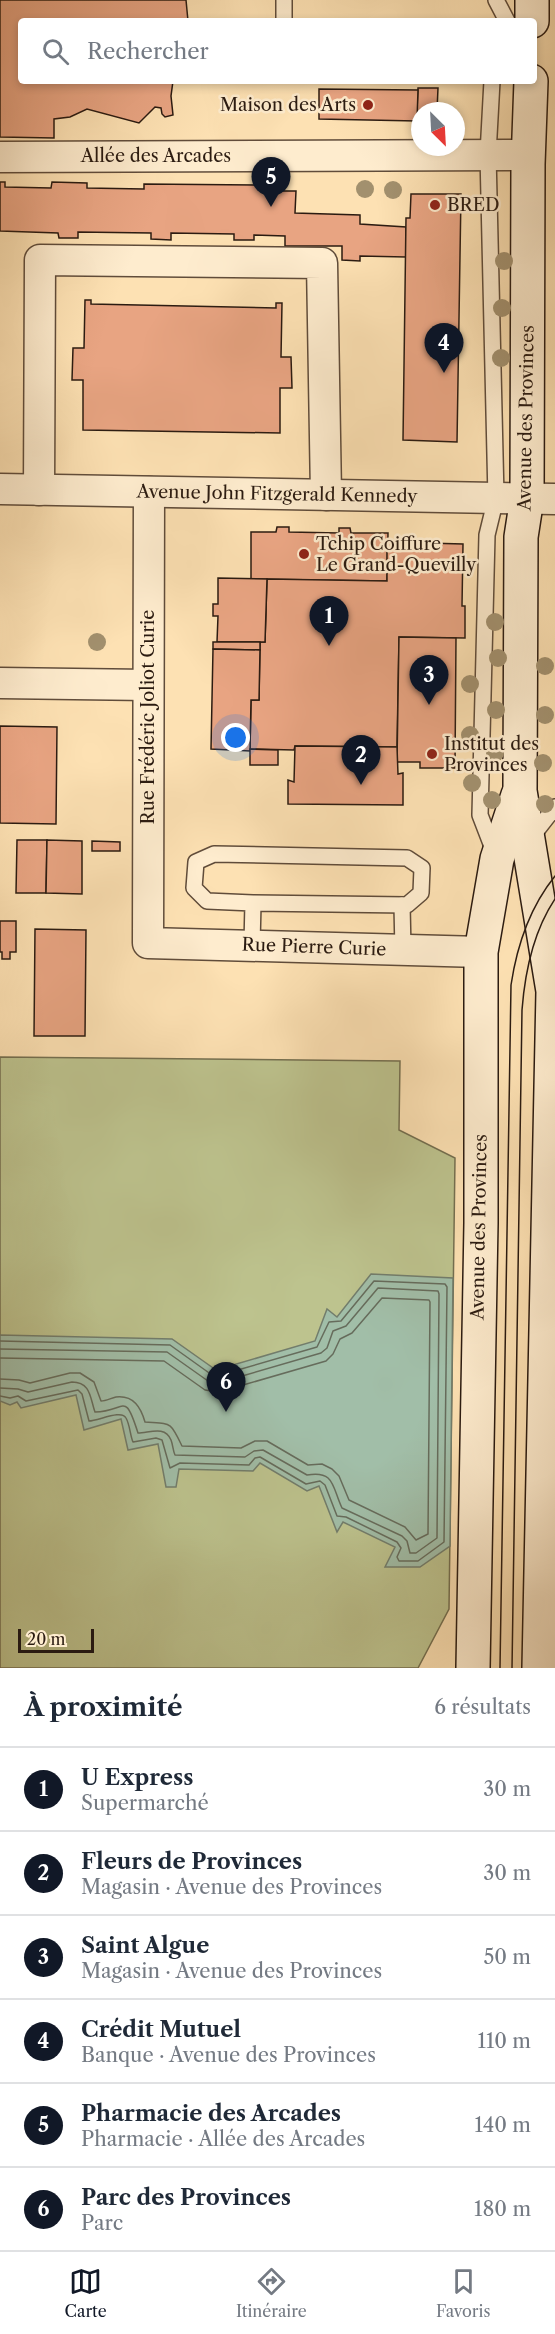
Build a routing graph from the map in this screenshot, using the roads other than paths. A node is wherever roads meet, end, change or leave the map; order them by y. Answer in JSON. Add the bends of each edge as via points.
{"nodes":[{"id":1,"x":284,"y":0,"type":"edge"},
{"id":2,"x":532,"y":0,"type":"edge"},
{"id":3,"x":496,"y":2,"type":"edge"},
{"id":4,"x":284,"y":18,"type":"edge"},
{"id":5,"x":495,"y":18,"type":"edge"},
{"id":6,"x":505,"y":18,"type":"edge"},
{"id":7,"x":532,"y":18,"type":"edge"},
{"id":8,"x":492,"y":84,"type":"edge"},
{"id":9,"x":531,"y":84,"type":"edge"},
{"id":10,"x":488,"y":154,"type":"junction"},
{"id":11,"x":529,"y":155,"type":"junction"},
{"id":12,"x":0,"y":157,"type":"edge"},
{"id":13,"x":0,"y":489,"type":"edge"},
{"id":14,"x":39,"y":490,"type":"junction"},
{"id":15,"x":149,"y":492,"type":"junction"},
{"id":16,"x":326,"y":495,"type":"junction"},
{"id":17,"x":526,"y":498,"type":"edge"},
{"id":18,"x":0,"y":683,"type":"edge"},
{"id":19,"x":148,"y":685,"type":"junction"},
{"id":20,"x":520,"y":791,"type":"junction"},
{"id":21,"x":555,"y":807,"type":"edge"},
{"id":22,"x":528,"y":842,"type":"junction"},
{"id":23,"x":497,"y":859,"type":"junction"},
{"id":24,"x":253,"y":903,"type":"junction"},
{"id":25,"x":402,"y":905,"type":"junction"},
{"id":26,"x":148,"y":943,"type":"joint"},
{"id":27,"x":252,"y":944,"type":"junction"},
{"id":28,"x":403,"y":951,"type":"junction"},
{"id":29,"x":481,"y":952,"type":"junction"},
{"id":30,"x":473,"y":1668,"type":"edge"},
{"id":31,"x":539,"y":1668,"type":"edge"}],
"edges":[{"from":1,"to":4,"type":"lane"},
{"from":2,"to":7,"type":"street"},
{"from":3,"to":5,"type":"lane"},
{"from":3,"to":6,"type":"lane"},
{"from":8,"to":10,"type":"lane"},
{"from":9,"to":11,"type":"street","name":"Avenue des Provinces"},
{"from":10,"to":11,"type":"street","name":"Allée des Arcades"},
{"from":10,"to":12,"type":"street","name":"Allée des Arcades"},
{"from":10,"to":17,"type":"lane"},
{"from":11,"to":17,"type":"street","name":"Avenue des Provinces"},
{"from":13,"to":14,"type":"street","name":"Avenue John Fitzgerald Kennedy"},
{"from":14,"to":15,"type":"street","name":"Avenue John Fitzgerald Kennedy"},
{"from":14,"to":16,"type":"street","via":[[40,260],[321,263]]},
{"from":15,"to":16,"type":"street","name":"Avenue John Fitzgerald Kennedy"},
{"from":15,"to":19,"type":"street","name":"Rue Frédéric Joliot Curie"},
{"from":16,"to":17,"type":"street","name":"Avenue John Fitzgerald Kennedy"},
{"from":17,"to":20,"type":"street","name":"Avenue des Provinces","via":[[521,537]]},
{"from":17,"to":23,"type":"lane","via":[[487,535],[480,815]]},
{"from":18,"to":19,"type":"street"},
{"from":19,"to":26,"type":"street","name":"Rue Frédéric Joliot Curie"},
{"from":20,"to":22,"type":"street","name":"Avenue des Provinces"},
{"from":20,"to":23,"type":"street","name":"Avenue des Provinces"},
{"from":21,"to":22,"type":"lane"},
{"from":22,"to":31,"type":"street","name":"Avenue des Provinces","via":[[553,991]]},
{"from":23,"to":29,"type":"street","name":"Avenue des Provinces"},
{"from":24,"to":25,"type":"lane"},
{"from":24,"to":25,"type":"lane","via":[[207,902],[194,888],[196,862],[214,854],[407,858],[422,868],[421,893],[408,905]]},
{"from":24,"to":27,"type":"lane"},
{"from":25,"to":28,"type":"lane"},
{"from":26,"to":27,"type":"street","name":"Rue Pierre Curie"},
{"from":27,"to":28,"type":"street","name":"Rue Pierre Curie"},
{"from":28,"to":29,"type":"street","name":"Rue Pierre Curie"},
{"from":29,"to":30,"type":"street","name":"Avenue des Provinces","via":[[481,1223]]}]}
